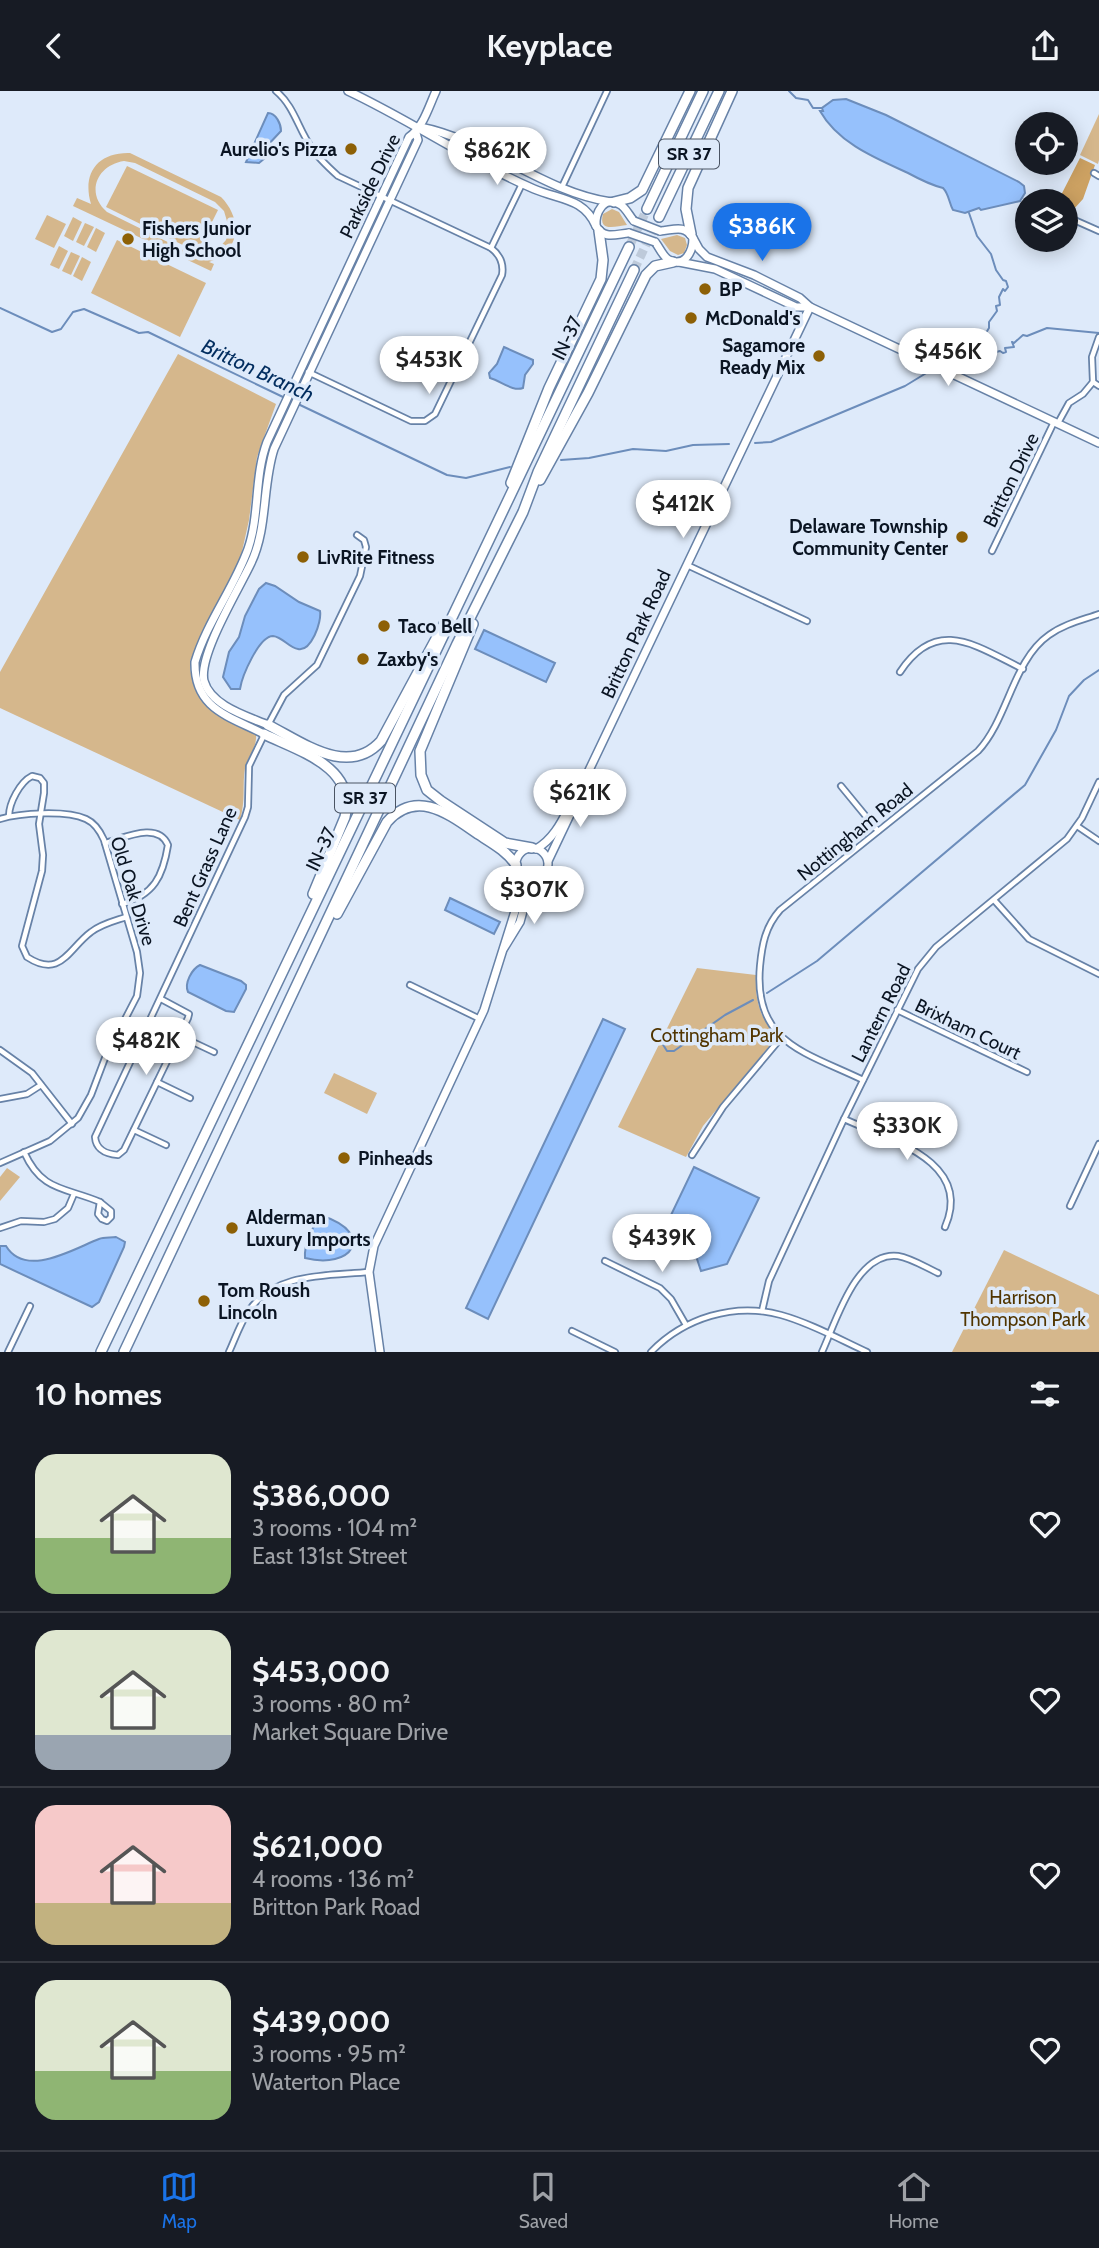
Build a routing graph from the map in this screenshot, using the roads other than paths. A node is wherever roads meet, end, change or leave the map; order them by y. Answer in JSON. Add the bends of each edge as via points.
{"nodes":[{"id":1,"x":276,"y":91,"type":"edge"},
{"id":2,"x":348,"y":91,"type":"edge"},
{"id":3,"x":436,"y":91,"type":"edge"},
{"id":4,"x":607,"y":91,"type":"edge"},
{"id":5,"x":690,"y":91,"type":"edge"},
{"id":6,"x":703,"y":91,"type":"edge"},
{"id":7,"x":719,"y":91,"type":"edge"},
{"id":8,"x":732,"y":91,"type":"edge"},
{"id":9,"x":417,"y":129,"type":"junction"},
{"id":10,"x":522,"y":183,"type":"junction"},
{"id":11,"x":562,"y":187,"type":"junction"},
{"id":12,"x":381,"y":196,"type":"junction"},
{"id":13,"x":390,"y":200,"type":"junction"},
{"id":14,"x":613,"y":202,"type":"junction"},
{"id":15,"x":647,"y":209,"type":"tunnel mouth"},
{"id":16,"x":659,"y":217,"type":"tunnel mouth"},
{"id":17,"x":1078,"y":222,"type":"edge"},
{"id":18,"x":598,"y":228,"type":"junction"},
{"id":19,"x":1099,"y":232,"type":"edge"},
{"id":20,"x":692,"y":236,"type":"junction"},
{"id":21,"x":629,"y":247,"type":"tunnel mouth"},
{"id":22,"x":491,"y":248,"type":"junction"},
{"id":23,"x":676,"y":262,"type":"junction"},
{"id":24,"x":634,"y":270,"type":"tunnel mouth"},
{"id":25,"x":810,"y":307,"type":"junction"},
{"id":26,"x":1099,"y":337,"type":"edge"},
{"id":27,"x":305,"y":370,"type":"junction"},
{"id":28,"x":1093,"y":382,"type":"junction"},
{"id":29,"x":1099,"y":386,"type":"edge"},
{"id":30,"x":287,"y":408,"type":"junction"},
{"id":31,"x":1056,"y":423,"type":"junction"},
{"id":32,"x":1099,"y":443,"type":"edge"},
{"id":33,"x":523,"y":512,"type":"junction"},
{"id":34,"x":497,"y":526,"type":"junction"},
{"id":35,"x":357,"y":535,"type":"dead end"},
{"id":36,"x":992,"y":551,"type":"dead end"},
{"id":37,"x":502,"y":555,"type":"junction"},
{"id":38,"x":687,"y":565,"type":"junction"},
{"id":39,"x":465,"y":594,"type":"junction"},
{"id":40,"x":1099,"y":614,"type":"edge"},
{"id":41,"x":807,"y":621,"type":"dead end"},
{"id":42,"x":1023,"y":669,"type":"junction"},
{"id":43,"x":900,"y":671,"type":"dead end"},
{"id":44,"x":266,"y":729,"type":"junction"},
{"id":45,"x":1099,"y":782,"type":"edge"},
{"id":46,"x":582,"y":785,"type":"junction"},
{"id":47,"x":841,"y":786,"type":"dead end"},
{"id":48,"x":41,"y":814,"type":"junction"},
{"id":49,"x":9,"y":816,"type":"junction"},
{"id":50,"x":0,"y":819,"type":"edge"},
{"id":51,"x":1077,"y":826,"type":"junction"},
{"id":52,"x":878,"y":831,"type":"junction"},
{"id":53,"x":1099,"y":841,"type":"edge"},
{"id":54,"x":105,"y":843,"type":"junction"},
{"id":55,"x":534,"y":848,"type":"junction"},
{"id":56,"x":548,"y":865,"type":"junction"},
{"id":57,"x":517,"y":867,"type":"junction"},
{"id":58,"x":540,"y":878,"type":"junction"},
{"id":59,"x":994,"y":900,"type":"junction"},
{"id":60,"x":122,"y":904,"type":"junction"},
{"id":61,"x":126,"y":917,"type":"junction"},
{"id":62,"x":295,"y":942,"type":"junction"},
{"id":63,"x":317,"y":946,"type":"junction"},
{"id":64,"x":502,"y":951,"type":"junction"},
{"id":65,"x":1099,"y":974,"type":"edge"},
{"id":66,"x":410,"y":985,"type":"dead end"},
{"id":67,"x":161,"y":999,"type":"junction"},
{"id":68,"x":897,"y":1010,"type":"junction"},
{"id":69,"x":480,"y":1019,"type":"junction"},
{"id":70,"x":180,"y":1036,"type":"junction"},
{"id":71,"x":781,"y":1038,"type":"junction"},
{"id":72,"x":0,"y":1050,"type":"edge"},
{"id":73,"x":214,"y":1052,"type":"dead end"},
{"id":74,"x":1027,"y":1072,"type":"dead end"},
{"id":75,"x":863,"y":1080,"type":"junction"},
{"id":76,"x":158,"y":1082,"type":"junction"},
{"id":77,"x":41,"y":1085,"type":"junction"},
{"id":78,"x":190,"y":1098,"type":"dead end"},
{"id":79,"x":0,"y":1099,"type":"edge"},
{"id":80,"x":844,"y":1119,"type":"junction"},
{"id":81,"x":72,"y":1124,"type":"junction"},
{"id":82,"x":134,"y":1130,"type":"junction"},
{"id":83,"x":1099,"y":1144,"type":"edge"},
{"id":84,"x":166,"y":1145,"type":"dead end"},
{"id":85,"x":24,"y":1152,"type":"junction"},
{"id":86,"x":692,"y":1155,"type":"dead end"},
{"id":87,"x":0,"y":1163,"type":"edge"},
{"id":88,"x":74,"y":1194,"type":"junction"},
{"id":89,"x":100,"y":1202,"type":"dead end"},
{"id":90,"x":1070,"y":1206,"type":"dead end"},
{"id":91,"x":945,"y":1227,"type":"dead end"},
{"id":92,"x":0,"y":1228,"type":"edge"},
{"id":93,"x":605,"y":1261,"type":"dead end"},
{"id":94,"x":369,"y":1272,"type":"junction"},
{"id":95,"x":938,"y":1273,"type":"dead end"},
{"id":96,"x":30,"y":1306,"type":"dead end"},
{"id":97,"x":762,"y":1311,"type":"junction"},
{"id":98,"x":686,"y":1325,"type":"junction"},
{"id":99,"x":572,"y":1331,"type":"dead end"},
{"id":100,"x":830,"y":1335,"type":"junction"},
{"id":101,"x":8,"y":1352,"type":"edge"},
{"id":102,"x":101,"y":1352,"type":"edge"},
{"id":103,"x":124,"y":1352,"type":"edge"},
{"id":104,"x":229,"y":1352,"type":"edge"},
{"id":105,"x":380,"y":1352,"type":"edge"},
{"id":106,"x":615,"y":1352,"type":"edge"},
{"id":107,"x":651,"y":1352,"type":"edge"},
{"id":108,"x":822,"y":1352,"type":"edge"},
{"id":109,"x":867,"y":1352,"type":"edge"}],
"edges":[{"from":1,"to":12,"type":"street","via":[[288,101],[310,146],[326,165],[338,176]]},
{"from":2,"to":9,"type":"street"},
{"from":3,"to":9,"type":"street","name":"Parkside Drive"},
{"from":4,"to":11,"type":"street"},
{"from":5,"to":14,"type":"highway","via":[[642,190]]},
{"from":6,"to":15,"type":"highway","number":"SR 37"},
{"from":7,"to":16,"type":"highway","number":"SR 37"},
{"from":8,"to":20,"type":"highway","via":[[688,188],[686,209]]},
{"from":9,"to":10,"type":"street"},
{"from":9,"to":11,"type":"street","via":[[453,137]]},
{"from":9,"to":12,"type":"street","name":"Parkside Drive"},
{"from":9,"to":13,"type":"street","name":"Parkside Drive","via":[[418,141]]},
{"from":10,"to":18,"type":"street","via":[[582,205]]},
{"from":10,"to":22,"type":"street"},
{"from":11,"to":14,"type":"street"},
{"from":12,"to":13,"type":"street"},
{"from":12,"to":27,"type":"street","name":"Parkside Drive"},
{"from":13,"to":22,"type":"street"},
{"from":13,"to":27,"type":"street","name":"Parkside Drive"},
{"from":14,"to":18,"type":"street","via":[[599,209]]},
{"from":14,"to":20,"type":"street","bridge":true,"via":[[625,208],[634,221],[660,231],[679,228]]},
{"from":17,"to":19,"type":"street"},
{"from":18,"to":23,"type":"street","bridge":true,"via":[[610,236],[629,233],[655,243],[665,257]]},
{"from":18,"to":34,"type":"highway","via":[[601,279],[549,388]]},
{"from":20,"to":23,"type":"street","via":[[690,254]]},
{"from":20,"to":25,"type":"street","via":[[707,257],[754,275]]},
{"from":21,"to":34,"type":"highway","name":"IN-37","number":"SR 37"},
{"from":22,"to":27,"type":"street","via":[[502,263],[502,275],[435,414],[425,421],[411,421]]},
{"from":23,"to":25,"type":"street","via":[[715,269],[796,307]]},
{"from":23,"to":33,"type":"highway","via":[[655,266],[646,275],[589,393]]},
{"from":24,"to":33,"type":"highway","name":"IN-37","number":"SR 37"},
{"from":25,"to":31,"type":"street"},
{"from":25,"to":38,"type":"street","name":"Britton Park Road"},
{"from":26,"to":28,"type":"street","via":[[1092,357]]},
{"from":27,"to":30,"type":"street","name":"Parkside Drive"},
{"from":28,"to":29,"type":"street"},
{"from":28,"to":31,"type":"street","name":"Britton Drive","via":[[1069,403]]},
{"from":30,"to":44,"type":"street","name":"Parkside Drive","via":[[268,468],[256,553],[206,656],[208,690]]},
{"from":30,"to":44,"type":"street","name":"Parkside Drive","via":[[261,459],[248,548],[195,662],[196,680],[207,702],[218,711]]},
{"from":31,"to":32,"type":"street"},
{"from":31,"to":36,"type":"street","name":"Britton Drive"},
{"from":33,"to":37,"type":"highway","name":"IN-37","number":"SR 37"},
{"from":34,"to":39,"type":"highway","name":"IN-37","number":"SR 37"},
{"from":35,"to":44,"type":"street","name":"Bent Grass Lane","via":[[366,548],[360,576],[317,665],[284,695]]},
{"from":37,"to":55,"type":"highway","via":[[422,747],[419,769],[435,797],[505,843]]},
{"from":37,"to":63,"type":"highway","name":"IN-37","number":"SR 37"},
{"from":38,"to":41,"type":"street"},
{"from":38,"to":46,"type":"street","name":"Britton Park Road"},
{"from":39,"to":44,"type":"highway","via":[[450,613],[381,741],[369,752],[331,757]]},
{"from":39,"to":62,"type":"highway","name":"IN-37","number":"SR 37"},
{"from":40,"to":42,"type":"street","name":"Nottingham Road","via":[[1050,634]]},
{"from":42,"to":43,"type":"street","via":[[971,644],[948,639],[920,648]]},
{"from":42,"to":52,"type":"street","name":"Nottingham Road","via":[[985,744]]},
{"from":44,"to":62,"type":"highway","via":[[329,766],[341,781],[347,800],[345,817]]},
{"from":44,"to":67,"type":"street","name":"Bent Grass Lane","via":[[249,767],[247,811]]},
{"from":45,"to":51,"type":"street","name":"Lantern Road"},
{"from":46,"to":55,"type":"street","name":"Britton Park Road","via":[[547,843]]},
{"from":46,"to":56,"type":"street","name":"Britton Park Road"},
{"from":47,"to":52,"type":"street"},
{"from":48,"to":49,"type":"street","name":"Old Oak Drive"},
{"from":48,"to":49,"type":"street","via":[[44,783],[32,776],[10,805]]},
{"from":48,"to":54,"type":"street","name":"Old Oak Drive","via":[[88,820]]},
{"from":48,"to":61,"type":"street","via":[[43,871],[22,946],[24,953],[37,962],[57,963],[93,930]]},
{"from":49,"to":50,"type":"street","name":"Old Oak Drive"},
{"from":51,"to":53,"type":"street"},
{"from":51,"to":59,"type":"street","name":"Lantern Road"},
{"from":52,"to":71,"type":"street","name":"Nottingham Road","via":[[780,911],[768,929],[759,994],[766,1019]]},
{"from":54,"to":60,"type":"street","name":"Old Oak Drive"},
{"from":54,"to":60,"type":"street","via":[[152,831],[161,834],[168,845],[156,883],[145,895]]},
{"from":55,"to":56,"type":"street","via":[[545,855]]},
{"from":55,"to":57,"type":"street","via":[[519,855]]},
{"from":56,"to":58,"type":"street"},
{"from":57,"to":58,"type":"street","via":[[525,878]]},
{"from":57,"to":63,"type":"highway","via":[[502,849],[441,810],[407,808],[387,822]]},
{"from":57,"to":64,"type":"street","via":[[519,894]]},
{"from":58,"to":64,"type":"street","via":[[529,890],[519,926]]},
{"from":59,"to":65,"type":"street","via":[[1029,939]]},
{"from":59,"to":68,"type":"street","name":"Lantern Road","via":[[926,957]]},
{"from":60,"to":61,"type":"street","name":"Old Oak Drive"},
{"from":61,"to":81,"type":"street","name":"Old Oak Drive","via":[[140,973],[137,996],[104,1058],[91,1095]]},
{"from":62,"to":102,"type":"highway","name":"IN-37","number":"SR 37"},
{"from":63,"to":103,"type":"highway","name":"IN-37","number":"SR 37"},
{"from":64,"to":69,"type":"street"},
{"from":66,"to":69,"type":"street"},
{"from":67,"to":70,"type":"street","via":[[189,1014]]},
{"from":67,"to":82,"type":"street","name":"Bent Grass Lane","via":[[96,1143],[108,1154],[118,1155]]},
{"from":68,"to":74,"type":"street","name":"Brixham Court"},
{"from":68,"to":75,"type":"street","name":"Lantern Road"},
{"from":69,"to":94,"type":"street","via":[[374,1246]]},
{"from":70,"to":73,"type":"street"},
{"from":70,"to":76,"type":"street"},
{"from":71,"to":75,"type":"street","name":"Nottingham Road"},
{"from":71,"to":86,"type":"street","via":[[723,1107]]},
{"from":72,"to":77,"type":"street","via":[[26,1067]]},
{"from":75,"to":80,"type":"street","name":"Lantern Road"},
{"from":76,"to":78,"type":"street"},
{"from":76,"to":82,"type":"street"},
{"from":77,"to":79,"type":"street","via":[[27,1094]]},
{"from":77,"to":81,"type":"street"},
{"from":80,"to":91,"type":"street","via":[[934,1164],[946,1179],[951,1198]]},
{"from":80,"to":97,"type":"street","name":"Lantern Road","via":[[769,1281]]},
{"from":81,"to":85,"type":"street","name":"Old Oak Drive","via":[[50,1141]]},
{"from":82,"to":84,"type":"street"},
{"from":83,"to":90,"type":"street"},
{"from":85,"to":87,"type":"street","name":"Old Oak Drive"},
{"from":85,"to":88,"type":"street","via":[[49,1185]]},
{"from":88,"to":89,"type":"street"},
{"from":88,"to":92,"type":"street","via":[[68,1208],[55,1219],[21,1221]]},
{"from":93,"to":98,"type":"street","via":[[660,1288]]},
{"from":94,"to":104,"type":"street","via":[[299,1280],[273,1288],[249,1311]]},
{"from":94,"to":105,"type":"street"},
{"from":95,"to":100,"type":"street","via":[[897,1257],[873,1261],[858,1275]]},
{"from":96,"to":101,"type":"street"},
{"from":97,"to":98,"type":"street","via":[[718,1314]]},
{"from":97,"to":100,"type":"street"},
{"from":98,"to":107,"type":"street"},
{"from":99,"to":106,"type":"street"},
{"from":100,"to":108,"type":"street"},
{"from":100,"to":109,"type":"street"}]}
